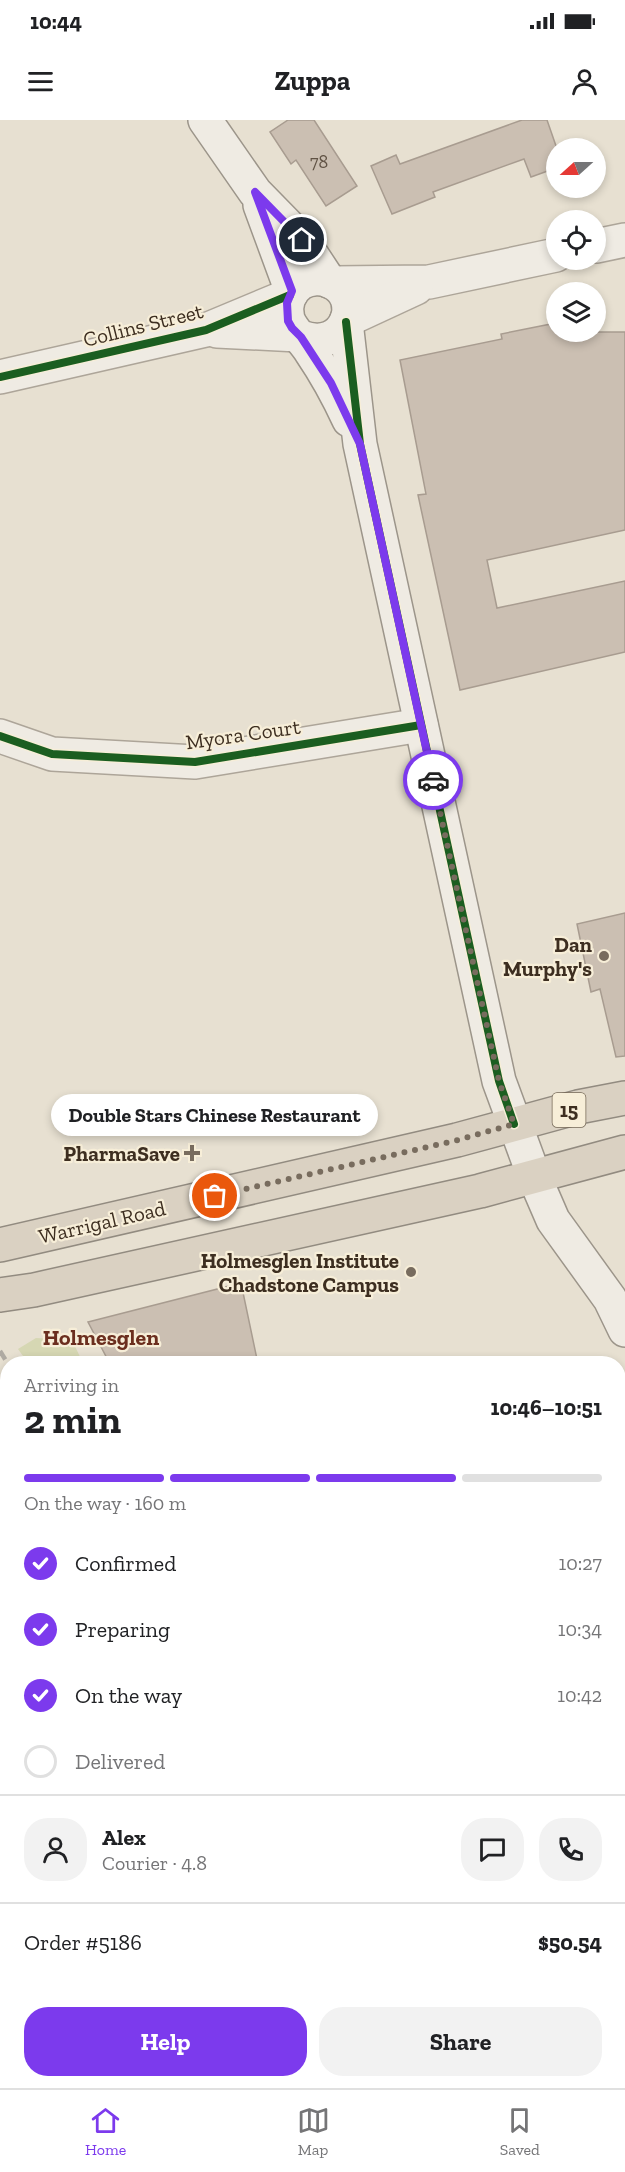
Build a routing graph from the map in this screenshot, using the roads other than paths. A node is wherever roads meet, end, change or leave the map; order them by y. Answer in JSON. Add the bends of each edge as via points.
{"nodes":[{"id":1,"x":205,"y":120,"type":"edge"},
{"id":2,"x":255,"y":192,"type":"junction"},
{"id":3,"x":625,"y":240,"type":"edge"},
{"id":4,"x":606,"y":244,"type":"edge"},
{"id":5,"x":546,"y":257,"type":"edge"},
{"id":6,"x":332,"y":282,"type":"junction"},
{"id":7,"x":429,"y":282,"type":"junction"},
{"id":8,"x":291,"y":293,"type":"junction"},
{"id":9,"x":347,"y":321,"type":"junction"},
{"id":10,"x":206,"y":330,"type":"junction"},
{"id":11,"x":300,"y":336,"type":"junction"},
{"id":12,"x":0,"y":377,"type":"edge"},
{"id":13,"x":360,"y":444,"type":"junction"},
{"id":14,"x":421,"y":725,"type":"junction"},
{"id":15,"x":0,"y":736,"type":"edge"},
{"id":16,"x":625,"y":1098,"type":"edge"},
{"id":17,"x":514,"y":1124,"type":"junction"},
{"id":18,"x":625,"y":1152,"type":"edge"},
{"id":19,"x":534,"y":1176,"type":"junction"},
{"id":20,"x":0,"y":1245,"type":"edge"},
{"id":21,"x":0,"y":1295,"type":"edge"},
{"id":22,"x":618,"y":1305,"type":"edge"},
{"id":23,"x":625,"y":1330,"type":"edge"}],
"edges":[{"from":1,"to":2,"type":"street"},
{"from":2,"to":6,"type":"street","via":[[297,235]]},
{"from":2,"to":8,"type":"street"},
{"from":3,"to":4,"type":"street"},
{"from":5,"to":7,"type":"street"},
{"from":6,"to":7,"type":"street"},
{"from":6,"to":8,"type":"street","via":[[309,280]]},
{"from":6,"to":9,"type":"street","via":[[347,300]]},
{"from":7,"to":9,"type":"street"},
{"from":8,"to":10,"type":"street","name":"Collins Street"},
{"from":8,"to":11,"type":"street","via":[[288,321]]},
{"from":9,"to":11,"type":"street","via":[[332,338],[311,341]]},
{"from":9,"to":13,"type":"street"},
{"from":10,"to":11,"type":"street","name":"Collins Street"},
{"from":10,"to":12,"type":"street","name":"Collins Street"},
{"from":11,"to":13,"type":"street","via":[[331,383]]},
{"from":13,"to":14,"type":"street"},
{"from":14,"to":15,"type":"street","name":"Myora Court","via":[[195,762],[52,754]]},
{"from":14,"to":17,"type":"street","via":[[499,1081]]},
{"from":16,"to":17,"type":"highway","name":"Warrigal Road","number":"15"},
{"from":17,"to":19,"type":"street"},
{"from":17,"to":20,"type":"highway","name":"Warrigal Road","number":"15"},
{"from":18,"to":19,"type":"highway"},
{"from":19,"to":21,"type":"highway"},
{"from":19,"to":22,"type":"street","via":[[559,1231]]},
{"from":22,"to":23,"type":"street"}]}
